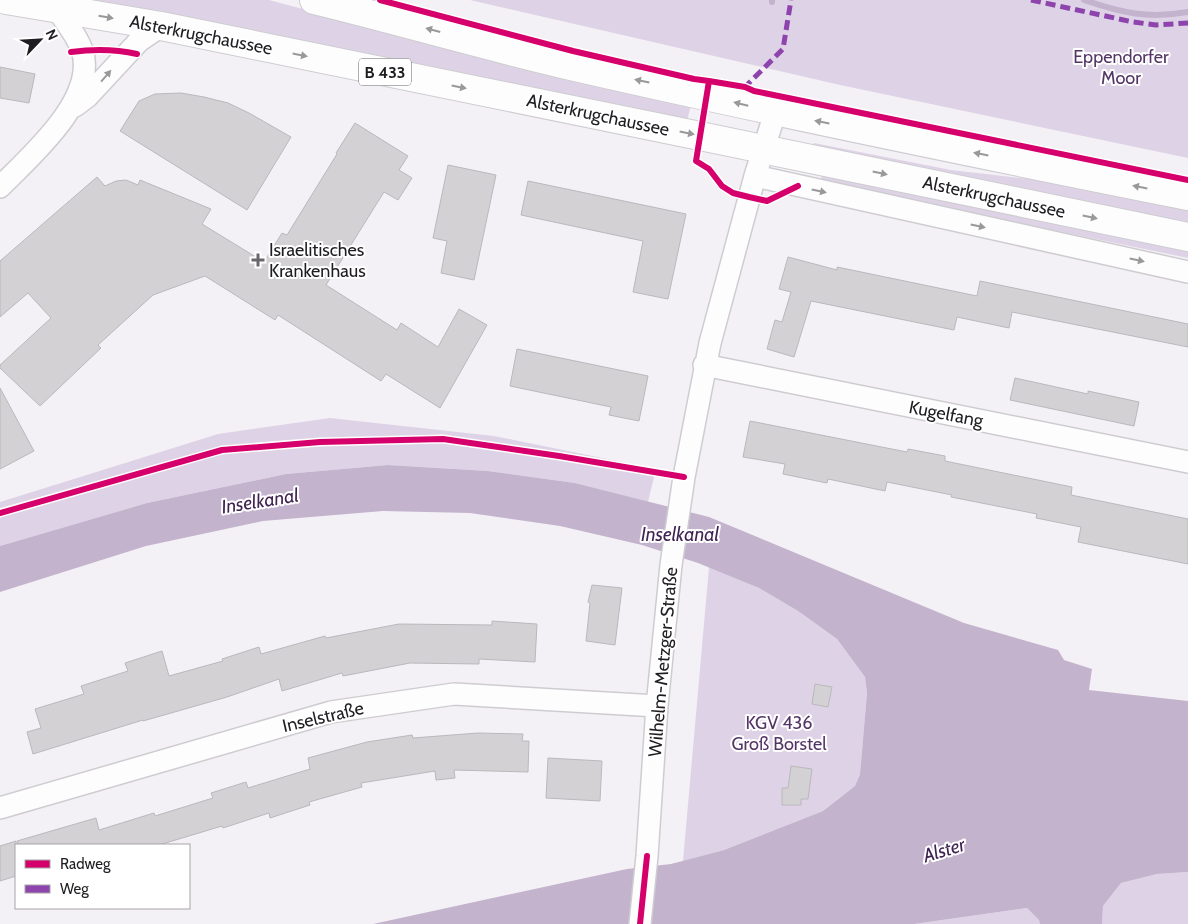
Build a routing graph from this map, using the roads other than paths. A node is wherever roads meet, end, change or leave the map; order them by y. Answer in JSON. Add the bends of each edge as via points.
{"nodes":[{"id":1,"x":6,"y":0,"type":"edge"},
{"id":2,"x":314,"y":0,"type":"edge"},
{"id":3,"x":56,"y":8,"type":"junction"},
{"id":4,"x":161,"y":26,"type":"junction"},
{"id":5,"x":71,"y":109,"type":"junction"},
{"id":6,"x":775,"y":112,"type":"junction"},
{"id":7,"x":763,"y":149,"type":"junction"},
{"id":8,"x":755,"y":176,"type":"junction"},
{"id":9,"x":0,"y":187,"type":"edge"},
{"id":10,"x":1188,"y":196,"type":"edge"},
{"id":11,"x":1188,"y":237,"type":"edge"},
{"id":12,"x":1188,"y":272,"type":"edge"},
{"id":13,"x":704,"y":365,"type":"junction"},
{"id":14,"x":1188,"y":462,"type":"edge"},
{"id":15,"x":657,"y":706,"type":"junction"},
{"id":16,"x":0,"y":808,"type":"edge"},
{"id":17,"x":640,"y":924,"type":"edge"}],
"edges":[{"from":1,"to":3,"type":"main road","name":"Alsterkrugchaussee","number":"B 433"},
{"from":6,"to":2,"type":"main road","one_way":true,"via":[[570,66]]},
{"from":3,"to":4,"type":"main road","name":"Alsterkrugchaussee","number":"B 433","one_way":true},
{"from":3,"to":5,"type":"street","via":[[74,33],[84,57],[81,88]]},
{"from":5,"to":4,"type":"street","one_way":true,"via":[[87,97],[139,41]]},
{"from":4,"to":7,"type":"main road","name":"Alsterkrugchaussee","number":"B 433","one_way":true},
{"from":5,"to":9,"type":"street","via":[[40,147]]},
{"from":6,"to":7,"type":"street","name":"Wilhelm-Metzger-Straße"},
{"from":10,"to":6,"type":"main road","one_way":true},
{"from":7,"to":8,"type":"street","name":"Wilhelm-Metzger-Straße"},
{"from":7,"to":11,"type":"main road","name":"Alsterkrugchaussee","one_way":true},
{"from":8,"to":12,"type":"street","name":"Alsterkrugchaussee","one_way":true},
{"from":8,"to":13,"type":"street","name":"Wilhelm-Metzger-Straße"},
{"from":13,"to":14,"type":"street","name":"Kugelfang"},
{"from":13,"to":15,"type":"street","name":"Wilhelm-Metzger-Straße","via":[[671,565]]},
{"from":15,"to":16,"type":"street","name":"Inselstraße","via":[[454,694],[331,712]]},
{"from":15,"to":17,"type":"street","name":"Wilhelm-Metzger-Straße"}]}
